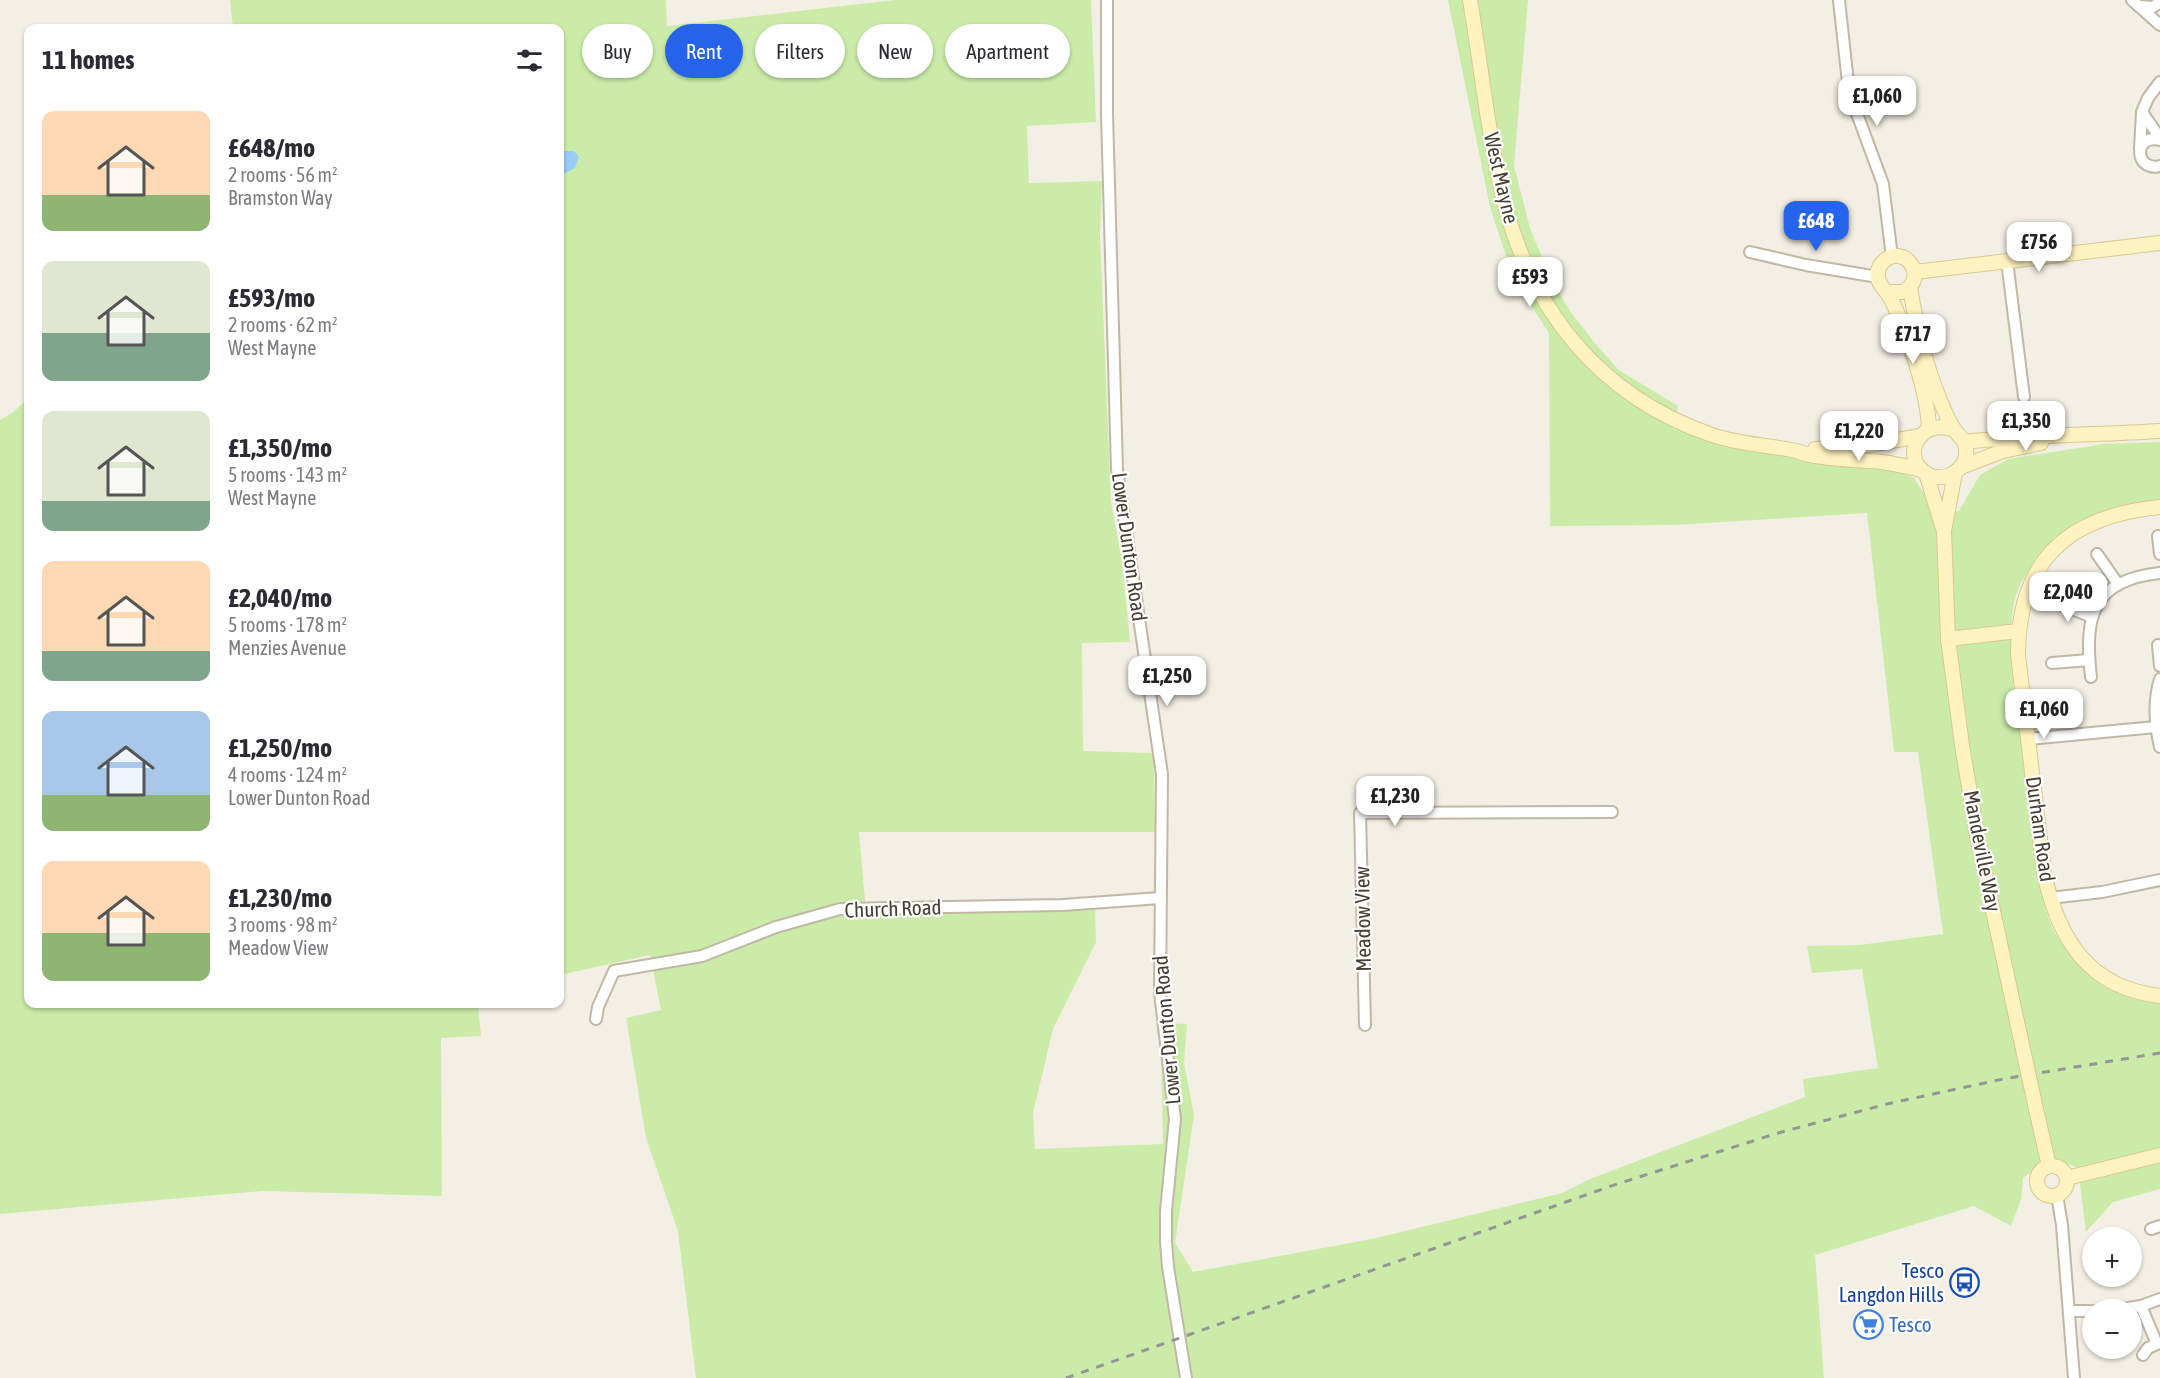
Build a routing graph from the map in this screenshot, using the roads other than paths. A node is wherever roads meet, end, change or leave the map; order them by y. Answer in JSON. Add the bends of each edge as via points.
{"nodes":[{"id":1,"x":1107,"y":0,"type":"edge"},
{"id":2,"x":1470,"y":0,"type":"edge"},
{"id":3,"x":1839,"y":0,"type":"edge"},
{"id":4,"x":2134,"y":2,"type":"edge"},
{"id":5,"x":2160,"y":2,"type":"edge"},
{"id":6,"x":2160,"y":25,"type":"edge"},
{"id":7,"x":2160,"y":82,"type":"edge"},
{"id":8,"x":2142,"y":112,"type":"junction"},
{"id":9,"x":2160,"y":139,"type":"edge"},
{"id":10,"x":2140,"y":152,"type":"junction"},
{"id":11,"x":2160,"y":166,"type":"edge"},
{"id":12,"x":2160,"y":243,"type":"edge"},
{"id":13,"x":1750,"y":252,"type":"dead end"},
{"id":14,"x":1892,"y":257,"type":"junction"},
{"id":15,"x":2007,"y":261,"type":"junction"},
{"id":16,"x":1915,"y":272,"type":"junction"},
{"id":17,"x":1878,"y":277,"type":"junction"},
{"id":18,"x":1910,"y":288,"type":"junction"},
{"id":19,"x":1888,"y":292,"type":"junction"},
{"id":20,"x":2024,"y":397,"type":"dead end"},
{"id":21,"x":1954,"y":430,"type":"junction"},
{"id":22,"x":2160,"y":431,"type":"edge"},
{"id":23,"x":1924,"y":432,"type":"junction"},
{"id":24,"x":2088,"y":435,"type":"junction"},
{"id":25,"x":1964,"y":441,"type":"junction"},
{"id":26,"x":1792,"y":450,"type":"junction"},
{"id":27,"x":1958,"y":470,"type":"junction"},
{"id":28,"x":1924,"y":472,"type":"junction"},
{"id":29,"x":2160,"y":507,"type":"edge"},
{"id":30,"x":1944,"y":531,"type":"junction"},
{"id":31,"x":2158,"y":536,"type":"dead end"},
{"id":32,"x":2097,"y":554,"type":"dead end"},
{"id":33,"x":2160,"y":554,"type":"edge"},
{"id":34,"x":2160,"y":573,"type":"edge"},
{"id":35,"x":2118,"y":584,"type":"junction"},
{"id":36,"x":2055,"y":602,"type":"dead end"},
{"id":37,"x":2092,"y":617,"type":"junction"},
{"id":38,"x":2018,"y":631,"type":"junction"},
{"id":39,"x":1948,"y":639,"type":"junction"},
{"id":40,"x":2158,"y":645,"type":"dead end"},
{"id":41,"x":2089,"y":660,"type":"junction"},
{"id":42,"x":2052,"y":663,"type":"dead end"},
{"id":43,"x":2160,"y":666,"type":"edge"},
{"id":44,"x":2091,"y":677,"type":"dead end"},
{"id":45,"x":2160,"y":679,"type":"edge"},
{"id":46,"x":2156,"y":727,"type":"junction"},
{"id":47,"x":2028,"y":740,"type":"junction"},
{"id":48,"x":2160,"y":747,"type":"edge"},
{"id":49,"x":1612,"y":812,"type":"dead end"},
{"id":50,"x":2160,"y":880,"type":"edge"},
{"id":51,"x":1160,"y":898,"type":"junction"},
{"id":52,"x":2050,"y":898,"type":"junction"},
{"id":53,"x":2160,"y":996,"type":"edge"},
{"id":54,"x":596,"y":1018,"type":"dead end"},
{"id":55,"x":1365,"y":1024,"type":"dead end"},
{"id":56,"x":2160,"y":1155,"type":"edge"},
{"id":57,"x":2049,"y":1166,"type":"junction"},
{"id":58,"x":2067,"y":1178,"type":"junction"},
{"id":59,"x":2057,"y":1196,"type":"junction"},
{"id":60,"x":2160,"y":1299,"type":"edge"},
{"id":61,"x":2142,"y":1306,"type":"edge"},
{"id":62,"x":2142,"y":1308,"type":"edge"},
{"id":63,"x":2070,"y":1311,"type":"junction"},
{"id":64,"x":2082,"y":1311,"type":"edge"},
{"id":65,"x":2158,"y":1343,"type":"edge"},
{"id":66,"x":2143,"y":1355,"type":"dead end"},
{"id":67,"x":1186,"y":1378,"type":"edge"},
{"id":68,"x":2074,"y":1378,"type":"edge"}],
"edges":[{"from":1,"to":51,"type":"street","name":"Lower Dunton Road","via":[[1117,469],[1162,774]]},
{"from":2,"to":26,"type":"main road","name":"West Mayne","via":[[1503,195],[1523,260],[1558,322],[1611,380],[1664,414],[1712,435]]},
{"from":3,"to":14,"type":"street","via":[[1849,92],[1883,184]]},
{"from":4,"to":5,"type":"street","via":[[2153,8]]},
{"from":4,"to":6,"type":"street"},
{"from":7,"to":8,"type":"street"},
{"from":8,"to":9,"type":"street"},
{"from":8,"to":10,"type":"street"},
{"from":9,"to":10,"type":"street","via":[[2145,142]]},
{"from":10,"to":11,"type":"street","via":[[2147,165]]},
{"from":12,"to":15,"type":"main road"},
{"from":13,"to":17,"type":"street"},
{"from":14,"to":16,"type":"main road","via":[[1906,259]]},
{"from":14,"to":17,"type":"main road","via":[[1880,266]]},
{"from":15,"to":16,"type":"main road"},
{"from":15,"to":20,"type":"street"},
{"from":16,"to":18,"type":"main road"},
{"from":17,"to":19,"type":"main road"},
{"from":18,"to":19,"type":"main road","via":[[1899,294]]},
{"from":18,"to":21,"type":"main road","via":[[1939,398]]},
{"from":19,"to":23,"type":"main road","via":[[1904,326],[1927,406]]},
{"from":21,"to":23,"type":"main road","via":[[1937,426]]},
{"from":21,"to":25,"type":"main road"},
{"from":22,"to":24,"type":"main road"},
{"from":23,"to":26,"type":"main road","name":"West Mayne","via":[[1863,446]]},
{"from":23,"to":28,"type":"main road","via":[[1915,457]]},
{"from":24,"to":25,"type":"main road"},
{"from":24,"to":27,"type":"main road","via":[[2003,451]]},
{"from":25,"to":27,"type":"main road","via":[[1966,455]]},
{"from":26,"to":28,"type":"main road","name":"West Mayne"},
{"from":27,"to":28,"type":"main road","via":[[1941,478]]},
{"from":27,"to":30,"type":"main road","name":"Mandeville Way"},
{"from":28,"to":30,"type":"main road","name":"Mandeville Way"},
{"from":29,"to":38,"type":"main road","name":"Durham Road","via":[[2108,517],[2077,531],[2058,546],[2029,586]]},
{"from":30,"to":39,"type":"main road","name":"Mandeville Way"},
{"from":31,"to":33,"type":"street"},
{"from":32,"to":35,"type":"street"},
{"from":34,"to":35,"type":"street","via":[[2140,575]]},
{"from":35,"to":37,"type":"street","via":[[2099,600]]},
{"from":36,"to":37,"type":"street"},
{"from":37,"to":41,"type":"street"},
{"from":38,"to":39,"type":"main road"},
{"from":38,"to":47,"type":"main road","name":"Durham Road"},
{"from":39,"to":57,"type":"main road","name":"Mandeville Way","bridge":true,"via":[[1978,841]]},
{"from":40,"to":43,"type":"street"},
{"from":41,"to":42,"type":"street"},
{"from":41,"to":44,"type":"street"},
{"from":45,"to":46,"type":"street"},
{"from":46,"to":47,"type":"street"},
{"from":46,"to":48,"type":"street"},
{"from":47,"to":52,"type":"main road","name":"Durham Road"},
{"from":49,"to":55,"type":"street","name":"Meadow View","via":[[1360,813]]},
{"from":50,"to":52,"type":"street"},
{"from":51,"to":54,"type":"street","name":"Church Road","via":[[1063,905],[840,909],[776,927],[702,956],[614,971]]},
{"from":51,"to":67,"type":"street","name":"Lower Dunton Road","via":[[1161,1014],[1175,1119],[1166,1242]]},
{"from":52,"to":53,"type":"main road","name":"Durham Road","via":[[2064,935],[2088,964],[2112,981]]},
{"from":56,"to":58,"type":"main road"},
{"from":57,"to":58,"type":"main road","via":[[2058,1167]]},
{"from":57,"to":59,"type":"main road","via":[[2040,1172],[2037,1183],[2044,1194]]},
{"from":58,"to":59,"type":"main road","via":[[2065,1189]]},
{"from":59,"to":63,"type":"street"},
{"from":60,"to":61,"type":"street"},
{"from":62,"to":65,"type":"street"},
{"from":63,"to":64,"type":"street"},
{"from":63,"to":68,"type":"street"},
{"from":65,"to":66,"type":"street"}]}
